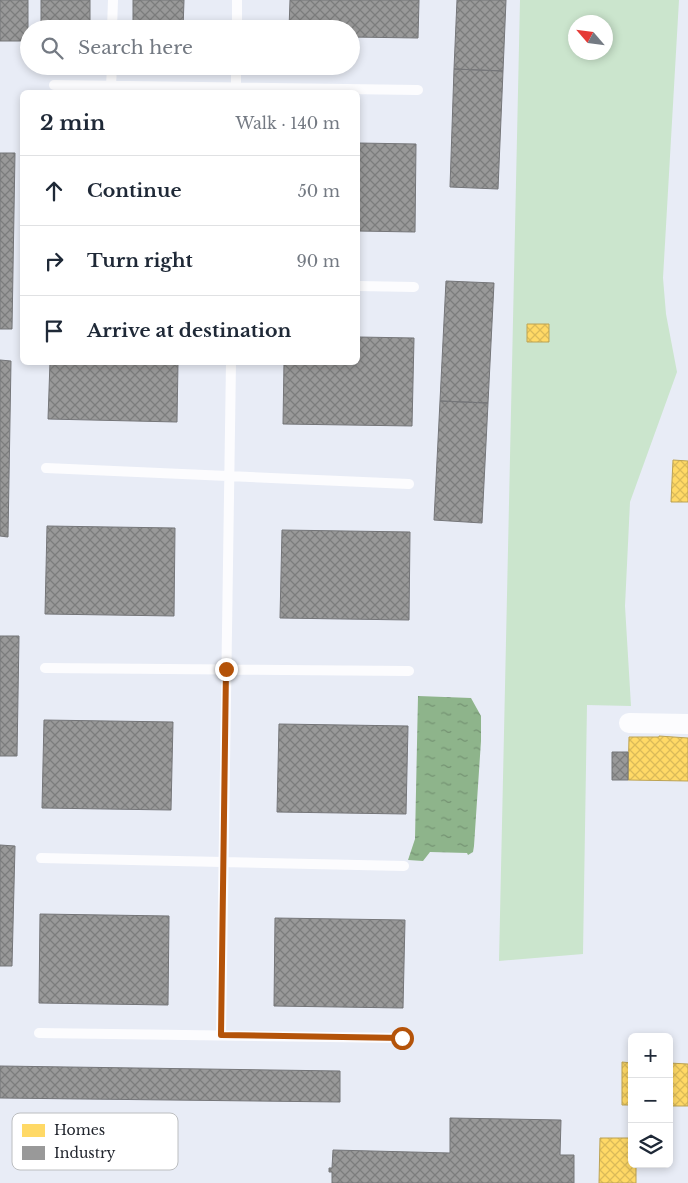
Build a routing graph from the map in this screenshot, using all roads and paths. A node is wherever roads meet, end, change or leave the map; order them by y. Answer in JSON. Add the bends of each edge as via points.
{"nodes":[{"id":1,"x":113,"y":0,"type":"edge"},
{"id":2,"x":237,"y":0,"type":"edge"},
{"id":3,"x":112,"y":20,"type":"edge"},
{"id":4,"x":237,"y":20,"type":"edge"},
{"id":5,"x":112,"y":75,"type":"edge"},
{"id":6,"x":236,"y":75,"type":"edge"},
{"id":7,"x":54,"y":85,"type":"dead end"},
{"id":8,"x":111,"y":86,"type":"junction"},
{"id":9,"x":236,"y":90,"type":"edge"},
{"id":10,"x":418,"y":90,"type":"dead end"},
{"id":11,"x":360,"y":286,"type":"edge"},
{"id":12,"x":414,"y":287,"type":"dead end"},
{"id":13,"x":231,"y":365,"type":"edge"},
{"id":14,"x":46,"y":468,"type":"dead end"},
{"id":15,"x":230,"y":476,"type":"junction"},
{"id":16,"x":409,"y":484,"type":"dead end"},
{"id":17,"x":45,"y":668,"type":"dead end"},
{"id":18,"x":226,"y":669,"type":"junction"},
{"id":19,"x":409,"y":670,"type":"dead end"},
{"id":20,"x":629,"y":723,"type":"dead end"},
{"id":21,"x":688,"y":724,"type":"edge"},
{"id":22,"x":41,"y":858,"type":"dead end"},
{"id":23,"x":224,"y":862,"type":"junction"},
{"id":24,"x":404,"y":866,"type":"dead end"},
{"id":25,"x":38,"y":1033,"type":"dead end"},
{"id":26,"x":221,"y":1035,"type":"junction"},
{"id":27,"x":402,"y":1038,"type":"dead end"}],
"edges":[{"from":1,"to":3,"type":"lane"},
{"from":2,"to":4,"type":"lane"},
{"from":5,"to":8,"type":"lane"},
{"from":6,"to":9,"type":"lane"},
{"from":7,"to":8,"type":"lane"},
{"from":8,"to":9,"type":"lane"},
{"from":9,"to":10,"type":"lane"},
{"from":11,"to":12,"type":"lane"},
{"from":13,"to":15,"type":"lane"},
{"from":14,"to":15,"type":"lane"},
{"from":15,"to":16,"type":"lane"},
{"from":15,"to":18,"type":"lane"},
{"from":17,"to":18,"type":"lane"},
{"from":18,"to":19,"type":"lane"},
{"from":18,"to":23,"type":"lane"},
{"from":20,"to":21,"type":"street"},
{"from":22,"to":23,"type":"lane"},
{"from":23,"to":24,"type":"lane"},
{"from":23,"to":26,"type":"lane"},
{"from":25,"to":26,"type":"lane"},
{"from":26,"to":27,"type":"lane"}]}
